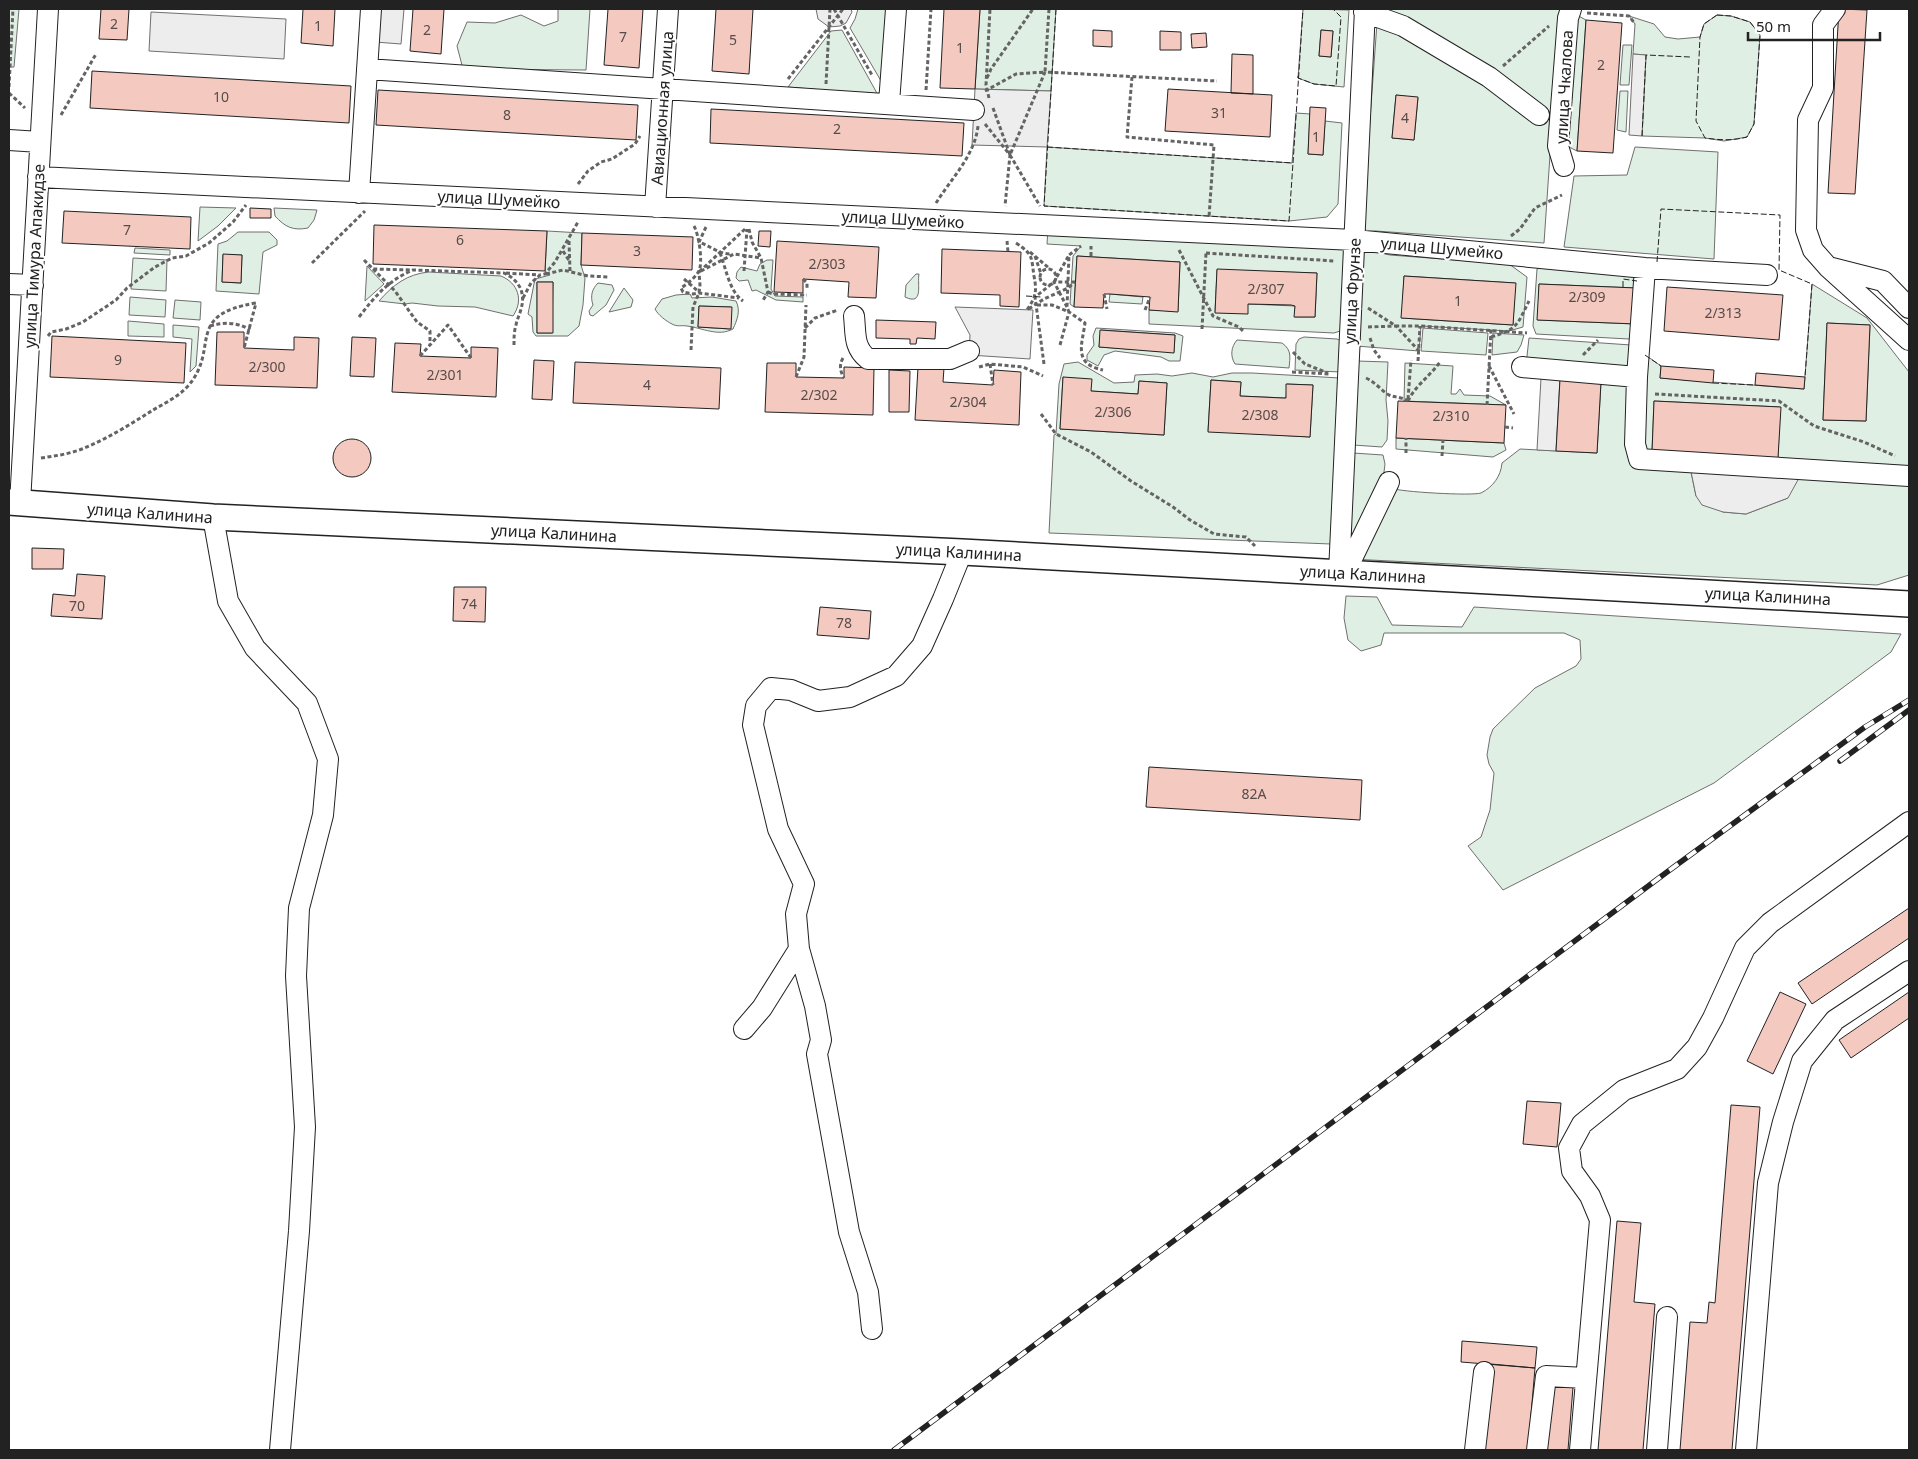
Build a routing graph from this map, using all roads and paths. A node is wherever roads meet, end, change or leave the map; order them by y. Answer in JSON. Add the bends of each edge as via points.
{"nodes":[{"id":1,"x":14,"y":9,"type":"edge"},
{"id":2,"x":48,"y":9,"type":"edge"},
{"id":3,"x":371,"y":9,"type":"edge"},
{"id":4,"x":668,"y":9,"type":"edge"},
{"id":5,"x":832,"y":9,"type":"edge"},
{"id":6,"x":843,"y":9,"type":"edge"},
{"id":7,"x":896,"y":9,"type":"edge"},
{"id":8,"x":931,"y":9,"type":"edge"},
{"id":9,"x":990,"y":9,"type":"edge"},
{"id":10,"x":1033,"y":9,"type":"edge"},
{"id":11,"x":1048,"y":9,"type":"edge"},
{"id":12,"x":1835,"y":9,"type":"edge"},
{"id":13,"x":1365,"y":10,"type":"edge"},
{"id":14,"x":1577,"y":10,"type":"edge"},
{"id":15,"x":838,"y":15,"type":"junction"},
{"id":16,"x":1554,"y":21,"type":"dead end"},
{"id":17,"x":1635,"y":24,"type":"dead end"},
{"id":18,"x":829,"y":27,"type":"junction"},
{"id":19,"x":96,"y":54,"type":"dead end"},
{"id":20,"x":367,"y":69,"type":"junction"},
{"id":21,"x":1045,"y":72,"type":"junction"},
{"id":22,"x":1132,"y":77,"type":"junction"},
{"id":23,"x":1489,"y":78,"type":"junction"},
{"id":24,"x":986,"y":81,"type":"junction"},
{"id":25,"x":1217,"y":81,"type":"dead end"},
{"id":26,"x":9,"y":87,"type":"edge"},
{"id":27,"x":663,"y":89,"type":"junction"},
{"id":28,"x":986,"y":89,"type":"junction"},
{"id":29,"x":774,"y":96,"type":"junction"},
{"id":30,"x":825,"y":99,"type":"junction"},
{"id":31,"x":889,"y":104,"type":"junction"},
{"id":32,"x":925,"y":106,"type":"junction"},
{"id":33,"x":974,"y":110,"type":"junction"},
{"id":34,"x":1539,"y":115,"type":"dead end"},
{"id":35,"x":59,"y":120,"type":"dead end"},
{"id":36,"x":644,"y":129,"type":"dead end"},
{"id":37,"x":9,"y":140,"type":"edge"},
{"id":38,"x":40,"y":142,"type":"junction"},
{"id":39,"x":1010,"y":155,"type":"junction"},
{"id":40,"x":1564,"y":166,"type":"dead end"},
{"id":41,"x":38,"y":177,"type":"junction"},
{"id":42,"x":257,"y":188,"type":"junction"},
{"id":43,"x":1562,"y":195,"type":"dead end"},
{"id":44,"x":363,"y":201,"type":"junction"},
{"id":45,"x":561,"y":202,"type":"junction"},
{"id":46,"x":655,"y":207,"type":"junction"},
{"id":47,"x":580,"y":218,"type":"dead end"},
{"id":48,"x":924,"y":220,"type":"junction"},
{"id":49,"x":692,"y":224,"type":"dead end"},
{"id":50,"x":708,"y":224,"type":"dead end"},
{"id":51,"x":747,"y":226,"type":"junction"},
{"id":52,"x":1054,"y":226,"type":"junction"},
{"id":53,"x":1208,"y":233,"type":"junction"},
{"id":54,"x":569,"y":239,"type":"junction"},
{"id":55,"x":1354,"y":240,"type":"junction"},
{"id":56,"x":699,"y":242,"type":"junction"},
{"id":57,"x":1082,"y":246,"type":"dead end"},
{"id":58,"x":1091,"y":246,"type":"dead end"},
{"id":59,"x":563,"y":250,"type":"junction"},
{"id":60,"x":1027,"y":250,"type":"dead end"},
{"id":61,"x":720,"y":252,"type":"junction"},
{"id":62,"x":1180,"y":252,"type":"dead end"},
{"id":63,"x":1490,"y":253,"type":"junction"},
{"id":64,"x":734,"y":254,"type":"junction"},
{"id":65,"x":745,"y":255,"type":"junction"},
{"id":66,"x":1069,"y":255,"type":"junction"},
{"id":67,"x":1035,"y":256,"type":"junction"},
{"id":68,"x":1091,"y":256,"type":"dead end"},
{"id":69,"x":761,"y":258,"type":"junction"},
{"id":70,"x":723,"y":259,"type":"junction"},
{"id":71,"x":364,"y":260,"type":"dead end"},
{"id":72,"x":312,"y":263,"type":"dead end"},
{"id":73,"x":570,"y":263,"type":"junction"},
{"id":74,"x":1828,"y":267,"type":"junction"},
{"id":75,"x":1645,"y":268,"type":"junction"},
{"id":76,"x":373,"y":269,"type":"junction"},
{"id":77,"x":413,"y":270,"type":"junction"},
{"id":78,"x":1052,"y":270,"type":"junction"},
{"id":79,"x":570,"y":271,"type":"junction"},
{"id":80,"x":744,"y":271,"type":"dead end"},
{"id":81,"x":698,"y":272,"type":"junction"},
{"id":82,"x":504,"y":273,"type":"junction"},
{"id":83,"x":1059,"y":273,"type":"junction"},
{"id":84,"x":545,"y":274,"type":"junction"},
{"id":85,"x":540,"y":275,"type":"junction"},
{"id":86,"x":1041,"y":275,"type":"junction"},
{"id":87,"x":1767,"y":276,"type":"dead end"},
{"id":88,"x":609,"y":277,"type":"dead end"},
{"id":89,"x":684,"y":279,"type":"dead end"},
{"id":90,"x":804,"y":279,"type":"dead end"},
{"id":91,"x":1352,"y":281,"type":"junction"},
{"id":92,"x":689,"y":282,"type":"junction"},
{"id":93,"x":1054,"y":282,"type":"junction"},
{"id":94,"x":1068,"y":282,"type":"junction"},
{"id":95,"x":1076,"y":282,"type":"dead end"},
{"id":96,"x":9,"y":284,"type":"edge"},
{"id":97,"x":388,"y":284,"type":"junction"},
{"id":98,"x":33,"y":285,"type":"junction"},
{"id":99,"x":807,"y":288,"type":"dead end"},
{"id":100,"x":768,"y":292,"type":"junction"},
{"id":101,"x":699,"y":293,"type":"junction"},
{"id":102,"x":1104,"y":294,"type":"dead end"},
{"id":103,"x":806,"y":295,"type":"dead end"},
{"id":104,"x":1150,"y":297,"type":"dead end"},
{"id":105,"x":522,"y":298,"type":"junction"},
{"id":106,"x":738,"y":298,"type":"junction"},
{"id":107,"x":1204,"y":298,"type":"junction"},
{"id":108,"x":743,"y":301,"type":"dead end"},
{"id":109,"x":1529,"y":301,"type":"dead end"},
{"id":110,"x":762,"y":302,"type":"dead end"},
{"id":111,"x":806,"y":304,"type":"dead end"},
{"id":112,"x":1037,"y":305,"type":"junction"},
{"id":113,"x":1067,"y":307,"type":"junction"},
{"id":114,"x":1368,"y":308,"type":"junction"},
{"id":115,"x":1909,"y":308,"type":"edge"},
{"id":116,"x":1107,"y":309,"type":"dead end"},
{"id":117,"x":1145,"y":310,"type":"dead end"},
{"id":118,"x":848,"y":312,"type":"joint"},
{"id":119,"x":1069,"y":312,"type":"junction"},
{"id":120,"x":1368,"y":314,"type":"dead end"},
{"id":121,"x":359,"y":316,"type":"dead end"},
{"id":122,"x":83,"y":322,"type":"dead end"},
{"id":123,"x":1362,"y":325,"type":"junction"},
{"id":124,"x":210,"y":326,"type":"junction"},
{"id":125,"x":1396,"y":326,"type":"junction"},
{"id":126,"x":1420,"y":326,"type":"junction"},
{"id":127,"x":805,"y":329,"type":"junction"},
{"id":128,"x":1202,"y":329,"type":"dead end"},
{"id":129,"x":250,"y":330,"type":"junction"},
{"id":130,"x":1491,"y":330,"type":"junction"},
{"id":131,"x":1509,"y":331,"type":"junction"},
{"id":132,"x":1244,"y":332,"type":"dead end"},
{"id":133,"x":1527,"y":332,"type":"dead end"},
{"id":134,"x":1490,"y":337,"type":"junction"},
{"id":135,"x":1909,"y":340,"type":"edge"},
{"id":136,"x":514,"y":345,"type":"dead end"},
{"id":137,"x":1060,"y":345,"type":"dead end"},
{"id":138,"x":430,"y":346,"type":"junction"},
{"id":139,"x":244,"y":348,"type":"dead end"},
{"id":140,"x":692,"y":350,"type":"dead end"},
{"id":141,"x":969,"y":351,"type":"dead end"},
{"id":142,"x":1419,"y":351,"type":"junction"},
{"id":143,"x":1293,"y":352,"type":"dead end"},
{"id":144,"x":420,"y":356,"type":"dead end"},
{"id":145,"x":844,"y":357,"type":"dead end"},
{"id":146,"x":471,"y":358,"type":"dead end"},
{"id":147,"x":1380,"y":358,"type":"dead end"},
{"id":148,"x":950,"y":359,"type":"junction"},
{"id":149,"x":1411,"y":360,"type":"dead end"},
{"id":150,"x":1418,"y":361,"type":"dead end"},
{"id":151,"x":1440,"y":362,"type":"dead end"},
{"id":152,"x":990,"y":364,"type":"junction"},
{"id":153,"x":1044,"y":364,"type":"dead end"},
{"id":154,"x":1488,"y":365,"type":"junction"},
{"id":155,"x":1522,"y":367,"type":"dead end"},
{"id":156,"x":1103,"y":370,"type":"dead end"},
{"id":157,"x":1292,"y":372,"type":"dead end"},
{"id":158,"x":1348,"y":375,"type":"junction"},
{"id":159,"x":1043,"y":376,"type":"dead end"},
{"id":160,"x":796,"y":377,"type":"dead end"},
{"id":161,"x":844,"y":378,"type":"dead end"},
{"id":162,"x":993,"y":385,"type":"dead end"},
{"id":163,"x":1637,"y":385,"type":"junction"},
{"id":164,"x":1408,"y":401,"type":"junction"},
{"id":165,"x":1487,"y":405,"type":"dead end"},
{"id":166,"x":1041,"y":414,"type":"dead end"},
{"id":167,"x":1514,"y":414,"type":"dead end"},
{"id":168,"x":1505,"y":427,"type":"dead end"},
{"id":169,"x":1513,"y":428,"type":"dead end"},
{"id":170,"x":1406,"y":438,"type":"dead end"},
{"id":171,"x":1443,"y":440,"type":"dead end"},
{"id":172,"x":1406,"y":453,"type":"dead end"},
{"id":173,"x":1442,"y":456,"type":"dead end"},
{"id":174,"x":1905,"y":467,"type":"edge"},
{"id":175,"x":22,"y":471,"type":"junction"},
{"id":176,"x":1389,"y":482,"type":"dead end"},
{"id":177,"x":14,"y":502,"type":"edge"},
{"id":178,"x":213,"y":518,"type":"junction"},
{"id":179,"x":1257,"y":547,"type":"dead end"},
{"id":180,"x":962,"y":552,"type":"junction"},
{"id":181,"x":1342,"y":573,"type":"junction"},
{"id":182,"x":1907,"y":602,"type":"edge"},
{"id":183,"x":1909,"y":822,"type":"edge"},
{"id":184,"x":798,"y":949,"type":"junction"},
{"id":185,"x":1909,"y":971,"type":"edge"},
{"id":186,"x":744,"y":1029,"type":"dead end"},
{"id":187,"x":1667,"y":1316,"type":"dead end"},
{"id":188,"x":872,"y":1329,"type":"dead end"},
{"id":189,"x":1484,"y":1372,"type":"dead end"},
{"id":190,"x":1586,"y":1378,"type":"junction"},
{"id":191,"x":280,"y":1450,"type":"edge"},
{"id":192,"x":1475,"y":1450,"type":"edge"},
{"id":193,"x":1537,"y":1450,"type":"edge"},
{"id":194,"x":1580,"y":1450,"type":"edge"},
{"id":195,"x":1657,"y":1450,"type":"edge"},
{"id":196,"x":1746,"y":1450,"type":"edge"}],
"edges":[{"from":1,"to":26,"type":"path"},
{"from":2,"to":38,"type":"street","name":"улица Тимура Апакидзе"},
{"from":3,"to":20,"type":"street"},
{"from":4,"to":27,"type":"street","name":"Авиационная улица"},
{"from":5,"to":15,"type":"path"},
{"from":5,"to":18,"type":"path"},
{"from":6,"to":15,"type":"path"},
{"from":7,"to":31,"type":"street"},
{"from":8,"to":32,"type":"path"},
{"from":9,"to":24,"type":"path"},
{"from":10,"to":24,"type":"path","via":[[990,69]]},
{"from":11,"to":21,"type":"path"},
{"from":12,"to":74,"type":"street","via":[[1823,25],[1823,88],[1808,120],[1807,152],[1806,230],[1813,250]]},
{"from":13,"to":23,"type":"street","via":[[1402,26]]},
{"from":13,"to":55,"type":"street","name":"улица Фрунзе"},
{"from":14,"to":17,"type":"path","via":[[1629,16]]},
{"from":14,"to":40,"type":"street","name":"улица Чкалова","via":[[1568,18],[1558,146]]},
{"from":15,"to":18,"type":"path"},
{"from":15,"to":31,"type":"path"},
{"from":16,"to":23,"type":"path"},
{"from":18,"to":29,"type":"path"},
{"from":18,"to":30,"type":"path"},
{"from":19,"to":35,"type":"path"},
{"from":20,"to":27,"type":"street"},
{"from":20,"to":44,"type":"street"},
{"from":21,"to":22,"type":"path"},
{"from":21,"to":28,"type":"path","via":[[1016,74]]},
{"from":21,"to":39,"type":"path"},
{"from":22,"to":25,"type":"path"},
{"from":22,"to":53,"type":"path","via":[[1127,137],[1214,145]]},
{"from":23,"to":34,"type":"street"},
{"from":24,"to":28,"type":"path"},
{"from":27,"to":29,"type":"street"},
{"from":27,"to":46,"type":"street","name":"Авиационная улица"},
{"from":28,"to":33,"type":"path"},
{"from":28,"to":39,"type":"path"},
{"from":29,"to":30,"type":"street"},
{"from":30,"to":31,"type":"street"},
{"from":31,"to":32,"type":"street"},
{"from":32,"to":33,"type":"street"},
{"from":33,"to":48,"type":"path","via":[[978,123],[976,138],[957,174]]},
{"from":36,"to":45,"type":"path","via":[[635,144],[588,171]]},
{"from":37,"to":38,"type":"street"},
{"from":38,"to":41,"type":"street","name":"улица Тимура Апакидзе"},
{"from":39,"to":52,"type":"path"},
{"from":41,"to":42,"type":"street","name":"улица Шумейко"},
{"from":41,"to":98,"type":"street","name":"улица Тимура Апакидзе"},
{"from":42,"to":44,"type":"street","name":"улица Шумейко"},
{"from":42,"to":122,"type":"path","via":[[233,222],[209,243],[186,256],[172,258],[155,267],[116,300]]},
{"from":43,"to":63,"type":"path","via":[[1534,208],[1520,229]]},
{"from":44,"to":45,"type":"street","name":"улица Шумейко"},
{"from":44,"to":72,"type":"path"},
{"from":45,"to":46,"type":"street","name":"улица Шумейко"},
{"from":46,"to":48,"type":"street","name":"улица Шумейко"},
{"from":47,"to":54,"type":"path"},
{"from":48,"to":52,"type":"street","name":"улица Шумейко"},
{"from":49,"to":56,"type":"path"},
{"from":50,"to":56,"type":"path"},
{"from":51,"to":61,"type":"path"},
{"from":51,"to":65,"type":"path"},
{"from":51,"to":69,"type":"path"},
{"from":52,"to":53,"type":"street","name":"улица Шумейко"},
{"from":53,"to":55,"type":"street","name":"улица Шумейко"},
{"from":53,"to":107,"type":"path"},
{"from":54,"to":59,"type":"path"},
{"from":54,"to":73,"type":"path"},
{"from":55,"to":63,"type":"street","name":"улица Шумейко"},
{"from":55,"to":91,"type":"street","name":"улица Фрунзе"},
{"from":56,"to":61,"type":"path"},
{"from":56,"to":81,"type":"path"},
{"from":57,"to":66,"type":"path"},
{"from":58,"to":68,"type":"path"},
{"from":59,"to":73,"type":"path"},
{"from":59,"to":84,"type":"path"},
{"from":60,"to":67,"type":"path"},
{"from":61,"to":64,"type":"path"},
{"from":61,"to":70,"type":"path"},
{"from":61,"to":81,"type":"path"},
{"from":62,"to":107,"type":"path"},
{"from":63,"to":75,"type":"street","name":"улица Шумейко"},
{"from":64,"to":65,"type":"path"},
{"from":64,"to":70,"type":"path"},
{"from":65,"to":69,"type":"path"},
{"from":65,"to":80,"type":"path"},
{"from":66,"to":83,"type":"path"},
{"from":66,"to":94,"type":"path"},
{"from":67,"to":78,"type":"path"},
{"from":67,"to":86,"type":"path"},
{"from":69,"to":100,"type":"path"},
{"from":70,"to":81,"type":"path"},
{"from":70,"to":106,"type":"path"},
{"from":71,"to":76,"type":"path"},
{"from":73,"to":79,"type":"path"},
{"from":74,"to":115,"type":"street","via":[[1883,281]]},
{"from":74,"to":135,"type":"street"},
{"from":75,"to":87,"type":"street","name":"улица Шумейко"},
{"from":75,"to":163,"type":"street"},
{"from":76,"to":77,"type":"path"},
{"from":76,"to":97,"type":"path"},
{"from":77,"to":82,"type":"path"},
{"from":77,"to":97,"type":"path"},
{"from":78,"to":83,"type":"path"},
{"from":78,"to":86,"type":"path","via":[[1046,269]]},
{"from":78,"to":93,"type":"path","via":[[1056,277]]},
{"from":79,"to":84,"type":"path"},
{"from":79,"to":88,"type":"path"},
{"from":81,"to":92,"type":"path"},
{"from":81,"to":101,"type":"path"},
{"from":82,"to":85,"type":"path"},
{"from":82,"to":105,"type":"path","via":[[518,282]]},
{"from":83,"to":93,"type":"path"},
{"from":83,"to":94,"type":"path"},
{"from":84,"to":85,"type":"path"},
{"from":85,"to":105,"type":"path"},
{"from":86,"to":93,"type":"path","via":[[1043,282]]},
{"from":89,"to":92,"type":"path"},
{"from":90,"to":99,"type":"path"},
{"from":91,"to":114,"type":"path"},
{"from":91,"to":123,"type":"street","name":"улица Фрунзе"},
{"from":92,"to":101,"type":"path"},
{"from":92,"to":101,"type":"path","via":[[681,288],[683,292]]},
{"from":93,"to":94,"type":"path"},
{"from":93,"to":112,"type":"path","via":[[1035,297]]},
{"from":93,"to":113,"type":"path"},
{"from":94,"to":95,"type":"path"},
{"from":94,"to":113,"type":"path"},
{"from":96,"to":98,"type":"street"},
{"from":97,"to":121,"type":"path"},
{"from":97,"to":138,"type":"path","via":[[417,322],[430,331]]},
{"from":98,"to":175,"type":"street","name":"улица Тимура Апакидзе"},
{"from":100,"to":103,"type":"path"},
{"from":100,"to":110,"type":"path"},
{"from":101,"to":106,"type":"path"},
{"from":101,"to":140,"type":"path","via":[[693,307]]},
{"from":102,"to":116,"type":"path"},
{"from":104,"to":117,"type":"path"},
{"from":105,"to":136,"type":"path"},
{"from":106,"to":108,"type":"path"},
{"from":107,"to":128,"type":"path"},
{"from":107,"to":132,"type":"path","via":[[1213,316]]},
{"from":109,"to":131,"type":"path","via":[[1517,325]]},
{"from":111,"to":127,"type":"path"},
{"from":112,"to":119,"type":"path","via":[[1052,305]]},
{"from":112,"to":153,"type":"path"},
{"from":113,"to":119,"type":"path"},
{"from":114,"to":120,"type":"path"},
{"from":114,"to":125,"type":"path"},
{"from":118,"to":127,"type":"path","via":[[815,318]]},
{"from":118,"to":148,"type":"street","via":[[860,352],[868,359]]},
{"from":119,"to":137,"type":"path"},
{"from":119,"to":156,"type":"path","via":[[1085,323],[1081,355],[1096,369]]},
{"from":123,"to":125,"type":"path"},
{"from":123,"to":147,"type":"path"},
{"from":123,"to":158,"type":"street","name":"улица Фрунзе"},
{"from":124,"to":129,"type":"path","via":[[242,325]]},
{"from":124,"to":129,"type":"path","via":[[226,310],[256,303]]},
{"from":124,"to":175,"type":"path","via":[[201,367],[178,396],[94,443],[36,459]]},
{"from":125,"to":126,"type":"path"},
{"from":125,"to":142,"type":"path"},
{"from":126,"to":130,"type":"path"},
{"from":126,"to":142,"type":"path"},
{"from":127,"to":160,"type":"path","via":[[804,358]]},
{"from":129,"to":139,"type":"path"},
{"from":130,"to":131,"type":"path"},
{"from":130,"to":134,"type":"path"},
{"from":131,"to":133,"type":"path"},
{"from":131,"to":134,"type":"path"},
{"from":134,"to":154,"type":"path"},
{"from":138,"to":144,"type":"path"},
{"from":138,"to":146,"type":"path","via":[[448,325]]},
{"from":141,"to":148,"type":"street"},
{"from":142,"to":150,"type":"path"},
{"from":143,"to":157,"type":"path","via":[[1305,364],[1331,374]]},
{"from":145,"to":161,"type":"path","via":[[841,372]]},
{"from":148,"to":152,"type":"path","via":[[980,367]]},
{"from":149,"to":164,"type":"path"},
{"from":151,"to":164,"type":"path","via":[[1412,392]]},
{"from":152,"to":159,"type":"path","via":[[1023,367]]},
{"from":152,"to":162,"type":"path"},
{"from":154,"to":165,"type":"path"},
{"from":154,"to":167,"type":"path"},
{"from":155,"to":163,"type":"street"},
{"from":158,"to":164,"type":"path","via":[[1368,379],[1388,394]]},
{"from":158,"to":181,"type":"street","name":"улица Фрунзе"},
{"from":163,"to":174,"type":"path","via":[[1779,401],[1814,426],[1864,442]]},
{"from":163,"to":174,"type":"street","via":[[1635,444],[1639,458]]},
{"from":166,"to":179,"type":"path","via":[[1056,434],[1091,452],[1190,520],[1214,534],[1246,537]]},
{"from":168,"to":169,"type":"path"},
{"from":170,"to":172,"type":"path"},
{"from":171,"to":173,"type":"path"},
{"from":175,"to":177,"type":"street","name":"улица Тимура Апакидзе"},
{"from":176,"to":181,"type":"street"},
{"from":177,"to":178,"type":"main road","name":"улица Калинина"},
{"from":178,"to":180,"type":"main road","name":"улица Калинина"},
{"from":178,"to":191,"type":"street","via":[[228,601],[256,648],[307,703],[328,759],[323,815],[299,908],[296,976],[305,1127]]},
{"from":180,"to":181,"type":"main road","name":"улица Калинина"},
{"from":180,"to":184,"type":"street","via":[[922,646],[896,676],[850,697],[818,701],[791,690],[771,688],[756,706],[753,725],[778,829],[804,884],[796,914]]},
{"from":181,"to":182,"type":"main road","name":"улица Калинина"},
{"from":183,"to":190,"type":"street","via":[[1770,923],[1745,948],[1697,1047],[1677,1069],[1624,1090],[1582,1124],[1569,1148],[1572,1171],[1590,1196],[1600,1220]]},
{"from":184,"to":186,"type":"street","via":[[762,1008]]},
{"from":184,"to":188,"type":"street","via":[[815,1006],[821,1040],[817,1054],[849,1232],[868,1292]]},
{"from":185,"to":196,"type":"street","via":[[1835,1020],[1802,1061],[1768,1183]]},
{"from":187,"to":195,"type":"street"},
{"from":189,"to":192,"type":"street"},
{"from":190,"to":193,"type":"street","via":[[1546,1376]]},
{"from":190,"to":194,"type":"street"}]}
